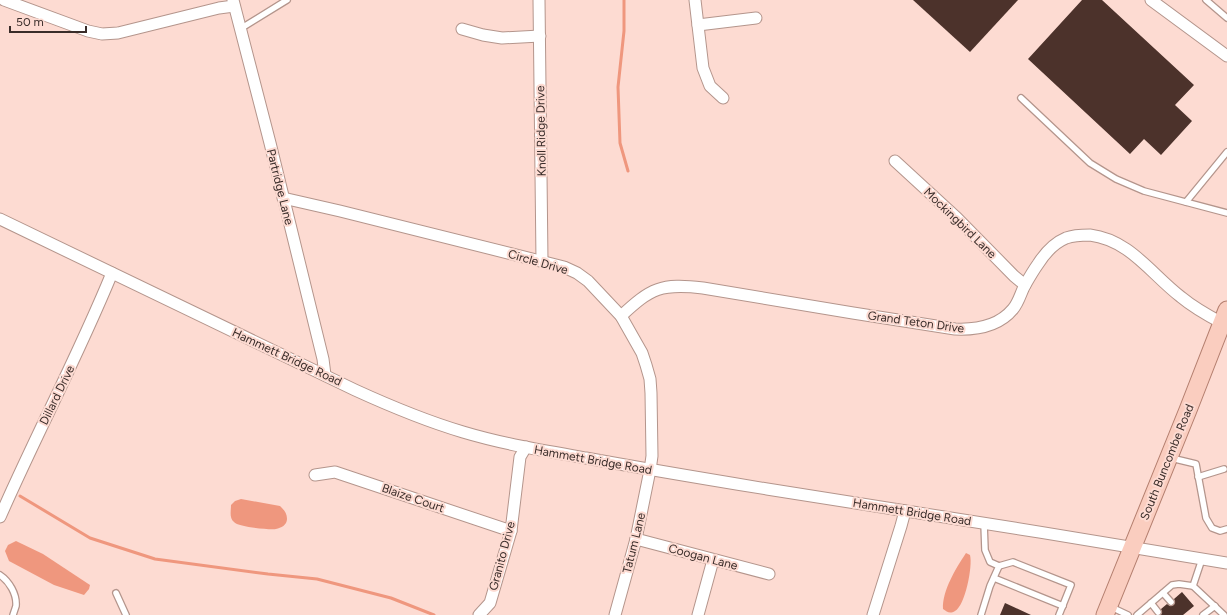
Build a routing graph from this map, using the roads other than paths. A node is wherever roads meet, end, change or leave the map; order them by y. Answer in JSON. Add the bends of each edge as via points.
{"nodes":[{"id":1,"x":4,"y":0,"type":"edge"},
{"id":2,"x":287,"y":0,"type":"edge"},
{"id":3,"x":539,"y":0,"type":"edge"},
{"id":4,"x":695,"y":0,"type":"edge"},
{"id":5,"x":1151,"y":0,"type":"edge"},
{"id":6,"x":1206,"y":0,"type":"edge"},
{"id":7,"x":234,"y":3,"type":"edge"},
{"id":8,"x":756,"y":18,"type":"dead end"},
{"id":9,"x":1227,"y":18,"type":"edge"},
{"id":10,"x":698,"y":25,"type":"junction"},
{"id":11,"x":240,"y":28,"type":"junction"},
{"id":12,"x":462,"y":29,"type":"dead end"},
{"id":13,"x":540,"y":36,"type":"junction"},
{"id":14,"x":1227,"y":56,"type":"edge"},
{"id":15,"x":723,"y":98,"type":"dead end"},
{"id":16,"x":1021,"y":98,"type":"dead end"},
{"id":17,"x":1227,"y":152,"type":"edge"},
{"id":18,"x":895,"y":161,"type":"dead end"},
{"id":19,"x":283,"y":198,"type":"junction"},
{"id":20,"x":1186,"y":202,"type":"junction"},
{"id":21,"x":1227,"y":212,"type":"edge"},
{"id":22,"x":0,"y":219,"type":"edge"},
{"id":23,"x":542,"y":261,"type":"junction"},
{"id":24,"x":112,"y":273,"type":"junction"},
{"id":25,"x":1025,"y":284,"type":"junction"},
{"id":26,"x":620,"y":316,"type":"junction"},
{"id":27,"x":1224,"y":316,"type":"edge"},
{"id":28,"x":325,"y":375,"type":"junction"},
{"id":29,"x":526,"y":447,"type":"junction"},
{"id":30,"x":1169,"y":457,"type":"junction"},
{"id":31,"x":1224,"y":469,"type":"dead end"},
{"id":32,"x":650,"y":470,"type":"junction"},
{"id":33,"x":315,"y":475,"type":"dead end"},
{"id":34,"x":1198,"y":477,"type":"junction"},
{"id":35,"x":905,"y":511,"type":"junction"},
{"id":36,"x":0,"y":516,"type":"edge"},
{"id":37,"x":984,"y":523,"type":"junction"},
{"id":38,"x":1227,"y":529,"type":"edge"},
{"id":39,"x":511,"y":531,"type":"junction"},
{"id":40,"x":636,"y":539,"type":"junction"},
{"id":41,"x":1132,"y":547,"type":"junction"},
{"id":42,"x":1202,"y":559,"type":"junction"},
{"id":43,"x":712,"y":560,"type":"junction"},
{"id":44,"x":1227,"y":563,"type":"edge"},
{"id":45,"x":999,"y":566,"type":"junction"},
{"id":46,"x":769,"y":574,"type":"dead end"},
{"id":47,"x":0,"y":575,"type":"edge"},
{"id":48,"x":994,"y":578,"type":"junction"},
{"id":49,"x":1193,"y":586,"type":"junction"},
{"id":50,"x":116,"y":593,"type":"dead end"},
{"id":51,"x":1163,"y":593,"type":"junction"},
{"id":52,"x":1171,"y":602,"type":"dead end"},
{"id":53,"x":1151,"y":603,"type":"junction"},
{"id":54,"x":1063,"y":606,"type":"junction"},
{"id":55,"x":1215,"y":606,"type":"junction"},
{"id":56,"x":1107,"y":610,"type":"edge"},
{"id":57,"x":1158,"y":612,"type":"dead end"},
{"id":58,"x":13,"y":615,"type":"edge"},
{"id":59,"x":126,"y":615,"type":"edge"},
{"id":60,"x":479,"y":615,"type":"edge"},
{"id":61,"x":615,"y":615,"type":"edge"},
{"id":62,"x":698,"y":615,"type":"edge"},
{"id":63,"x":873,"y":615,"type":"edge"},
{"id":64,"x":981,"y":615,"type":"edge"},
{"id":65,"x":1059,"y":615,"type":"edge"},
{"id":66,"x":1128,"y":615,"type":"edge"},
{"id":67,"x":1137,"y":615,"type":"edge"},
{"id":68,"x":1203,"y":615,"type":"edge"},
{"id":69,"x":1224,"y":615,"type":"edge"}],
"edges":[{"from":1,"to":7,"type":"street","via":[[81,29],[102,34],[118,33]]},
{"from":2,"to":11,"type":"lane"},
{"from":3,"to":13,"type":"street","name":"Knoll Ridge Drive"},
{"from":4,"to":10,"type":"street"},
{"from":5,"to":14,"type":"street"},
{"from":6,"to":9,"type":"lane"},
{"from":7,"to":11,"type":"street","name":"Partridge Lane"},
{"from":8,"to":10,"type":"street"},
{"from":10,"to":15,"type":"street","via":[[703,68],[710,86]]},
{"from":11,"to":19,"type":"street","name":"Partridge Lane"},
{"from":12,"to":13,"type":"street","via":[[502,38]]},
{"from":13,"to":23,"type":"street","name":"Knoll Ridge Drive"},
{"from":16,"to":20,"type":"lane","via":[[1090,163],[1116,179],[1144,191]]},
{"from":17,"to":20,"type":"lane"},
{"from":18,"to":25,"type":"street","name":"Mockingbird Lane"},
{"from":19,"to":23,"type":"street","name":"Circle Drive"},
{"from":19,"to":28,"type":"street","name":"Partridge Lane"},
{"from":20,"to":21,"type":"lane"},
{"from":22,"to":24,"type":"street","name":"Hammett Bridge Road"},
{"from":23,"to":26,"type":"street","name":"Circle Drive","via":[[564,267],[583,277]]},
{"from":24,"to":28,"type":"street","name":"Hammett Bridge Road"},
{"from":24,"to":36,"type":"street","name":"Dillard Drive","via":[[80,348]]},
{"from":25,"to":26,"type":"street","name":"Grand Teton Drive","via":[[1014,308],[1006,317],[982,328],[971,329],[685,286],[664,287],[646,294]]},
{"from":25,"to":27,"type":"street","name":"Grand Teton Drive","via":[[1043,256],[1056,243],[1076,235],[1099,236],[1114,241],[1128,250],[1181,298],[1203,313]]},
{"from":26,"to":32,"type":"street","name":"Circle Drive","via":[[642,353],[650,379]]},
{"from":27,"to":30,"type":"main road","name":"South Buncombe Road"},
{"from":28,"to":29,"type":"street","name":"Hammett Bridge Road","via":[[429,421]]},
{"from":29,"to":32,"type":"street","name":"Hammett Bridge Road"},
{"from":29,"to":39,"type":"street","name":"Granito Drive","via":[[520,457]]},
{"from":30,"to":34,"type":"lane","via":[[1196,464]]},
{"from":30,"to":41,"type":"main road","name":"South Buncombe Road"},
{"from":31,"to":34,"type":"lane"},
{"from":32,"to":35,"type":"street","name":"Hammett Bridge Road"},
{"from":32,"to":40,"type":"street","name":"Tatum Lane"},
{"from":33,"to":39,"type":"street","name":"Blaize Court","via":[[335,472]]},
{"from":34,"to":38,"type":"lane","via":[[1206,518],[1212,528],[1220,531]]},
{"from":35,"to":37,"type":"street","name":"Hammett Bridge Road"},
{"from":35,"to":63,"type":"street"},
{"from":37,"to":41,"type":"street","name":"Hammett Bridge Road"},
{"from":37,"to":45,"type":"lane","via":[[985,550],[990,562]]},
{"from":39,"to":60,"type":"street","name":"Granito Drive","via":[[490,603]]},
{"from":40,"to":43,"type":"street","name":"Coogan Lane"},
{"from":40,"to":61,"type":"street","name":"Tatum Lane"},
{"from":41,"to":42,"type":"street","name":"Hammett Bridge Road"},
{"from":41,"to":56,"type":"main road","name":"South Buncombe Road"},
{"from":42,"to":44,"type":"street","name":"Hammett Bridge Road"},
{"from":42,"to":49,"type":"lane"},
{"from":43,"to":46,"type":"street","name":"Coogan Lane"},
{"from":43,"to":62,"type":"street"},
{"from":45,"to":48,"type":"lane"},
{"from":45,"to":54,"type":"lane","via":[[1013,562],[1071,585]]},
{"from":47,"to":58,"type":"lane","via":[[13,591],[16,605]]},
{"from":48,"to":54,"type":"lane"},
{"from":48,"to":64,"type":"lane"},
{"from":49,"to":51,"type":"lane","via":[[1172,585]]},
{"from":49,"to":55,"type":"lane"},
{"from":50,"to":59,"type":"lane"},
{"from":51,"to":52,"type":"lane"},
{"from":51,"to":53,"type":"lane"},
{"from":53,"to":57,"type":"lane"},
{"from":53,"to":67,"type":"lane"},
{"from":54,"to":65,"type":"lane"},
{"from":55,"to":68,"type":"lane"},
{"from":55,"to":69,"type":"lane"},
{"from":56,"to":66,"type":"lane"}]}
